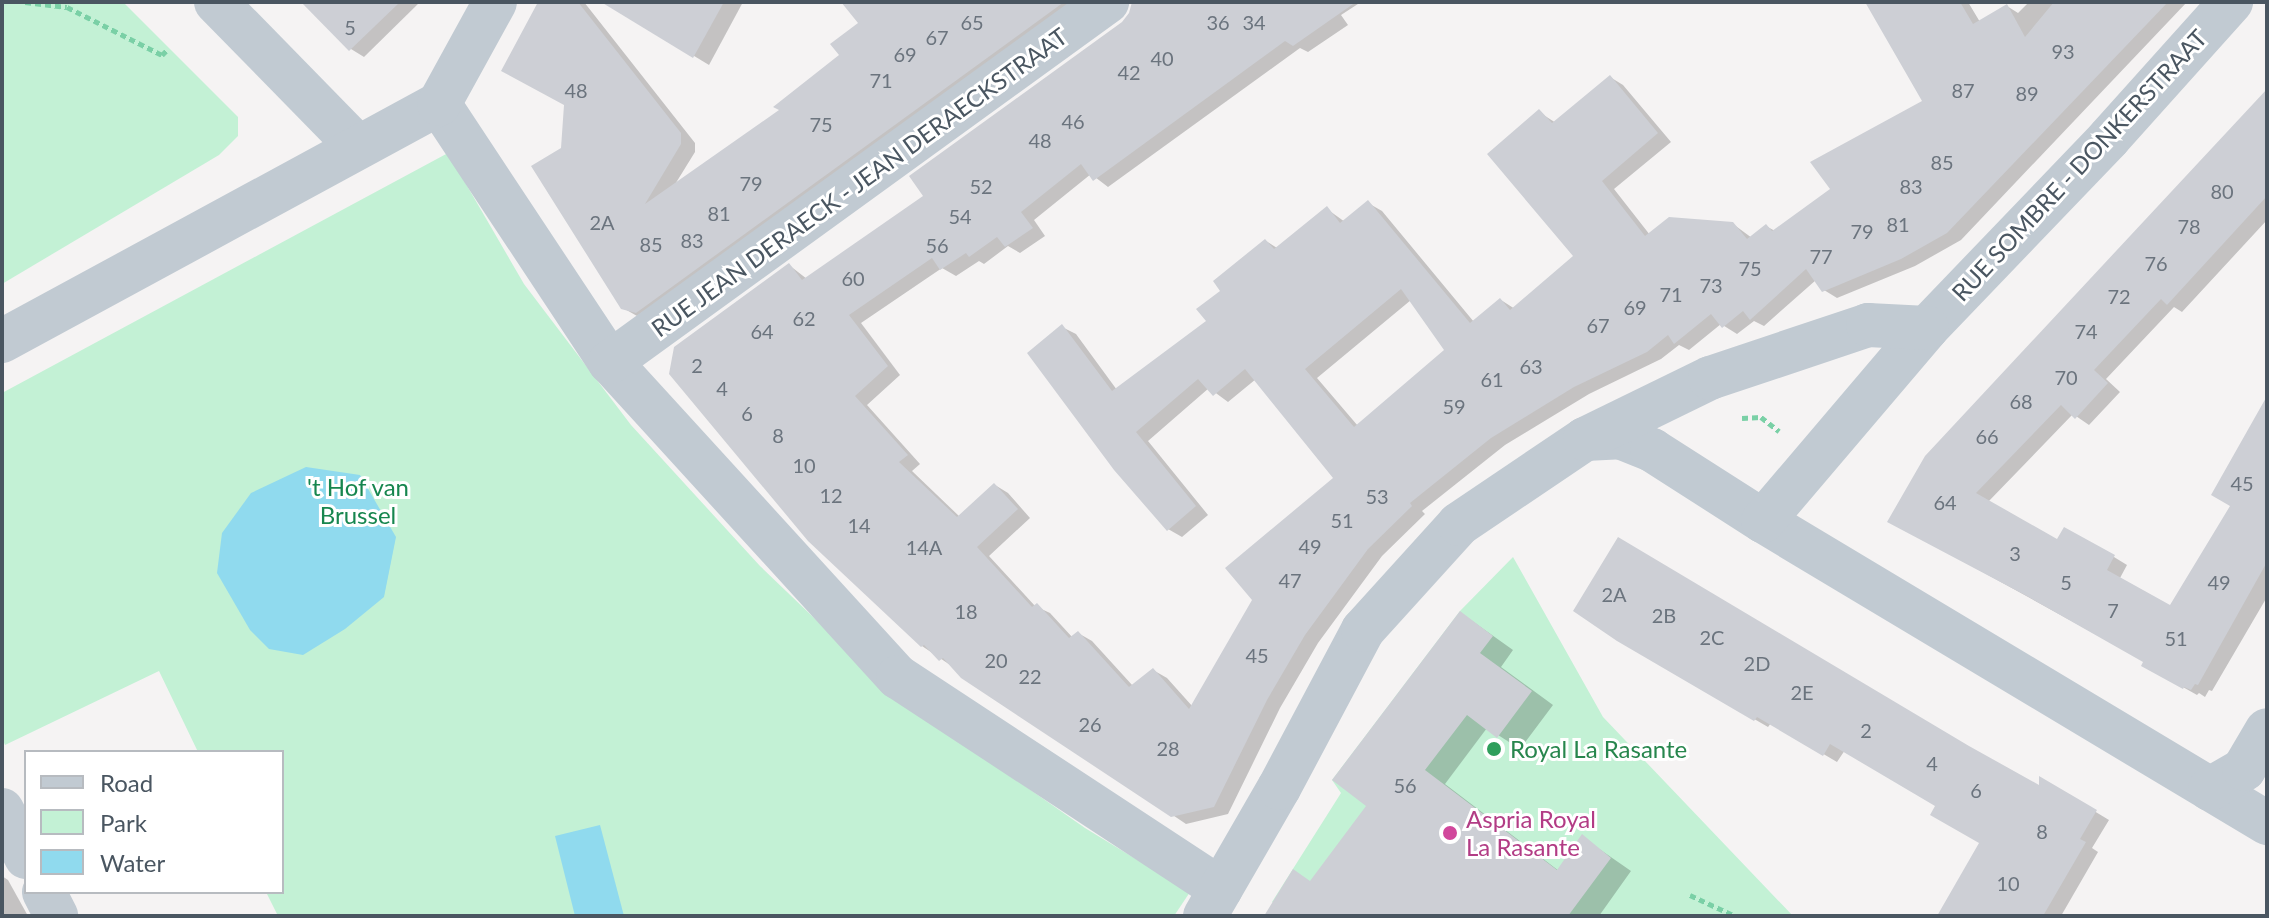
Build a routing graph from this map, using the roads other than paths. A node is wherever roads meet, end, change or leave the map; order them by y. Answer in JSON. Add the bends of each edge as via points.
{"nodes":[{"id":1,"x":216,"y":2,"type":"edge"},
{"id":2,"x":495,"y":2,"type":"edge"},
{"id":3,"x":1107,"y":2,"type":"edge"},
{"id":4,"x":2231,"y":2,"type":"edge"},
{"id":5,"x":439,"y":104,"type":"junction"},
{"id":6,"x":358,"y":147,"type":"junction"},
{"id":7,"x":1927,"y":328,"type":"junction"},
{"id":8,"x":2,"y":341,"type":"edge"},
{"id":9,"x":610,"y":362,"type":"junction"},
{"id":10,"x":1585,"y":439,"type":"junction"},
{"id":11,"x":1763,"y":521,"type":"junction"},
{"id":12,"x":2267,"y":730,"type":"edge"},
{"id":13,"x":2210,"y":789,"type":"junction"},
{"id":14,"x":2,"y":810,"type":"edge"},
{"id":15,"x":2267,"y":823,"type":"edge"},
{"id":16,"x":24,"y":853,"type":"edge"},
{"id":17,"x":45,"y":894,"type":"edge"},
{"id":18,"x":1213,"y":902,"type":"edge"},
{"id":19,"x":56,"y":916,"type":"edge"}],
"edges":[{"from":1,"to":6,"type":"street"},
{"from":2,"to":5,"type":"street"},
{"from":3,"to":9,"type":"street","name":"RUE JEAN DERAECK - JEAN DERAECKSTRAAT"},
{"from":4,"to":7,"type":"street","name":"RUE SOMBRE - DONKERSTRAAT"},
{"from":5,"to":6,"type":"street"},
{"from":5,"to":9,"type":"street"},
{"from":6,"to":8,"type":"street"},
{"from":7,"to":10,"type":"street","via":[[1868,325],[1710,378]]},
{"from":7,"to":11,"type":"street","name":"RUE SOMBRE - DONKERSTRAAT"},
{"from":9,"to":18,"type":"street","via":[[898,677]]},
{"from":10,"to":11,"type":"street","via":[[1620,437],[1652,450]]},
{"from":10,"to":18,"type":"street","via":[[1459,524],[1363,630]]},
{"from":11,"to":13,"type":"street"},
{"from":12,"to":13,"type":"street","via":[[2244,769]]},
{"from":13,"to":15,"type":"street"},
{"from":14,"to":16,"type":"street"},
{"from":17,"to":19,"type":"street"}]}
